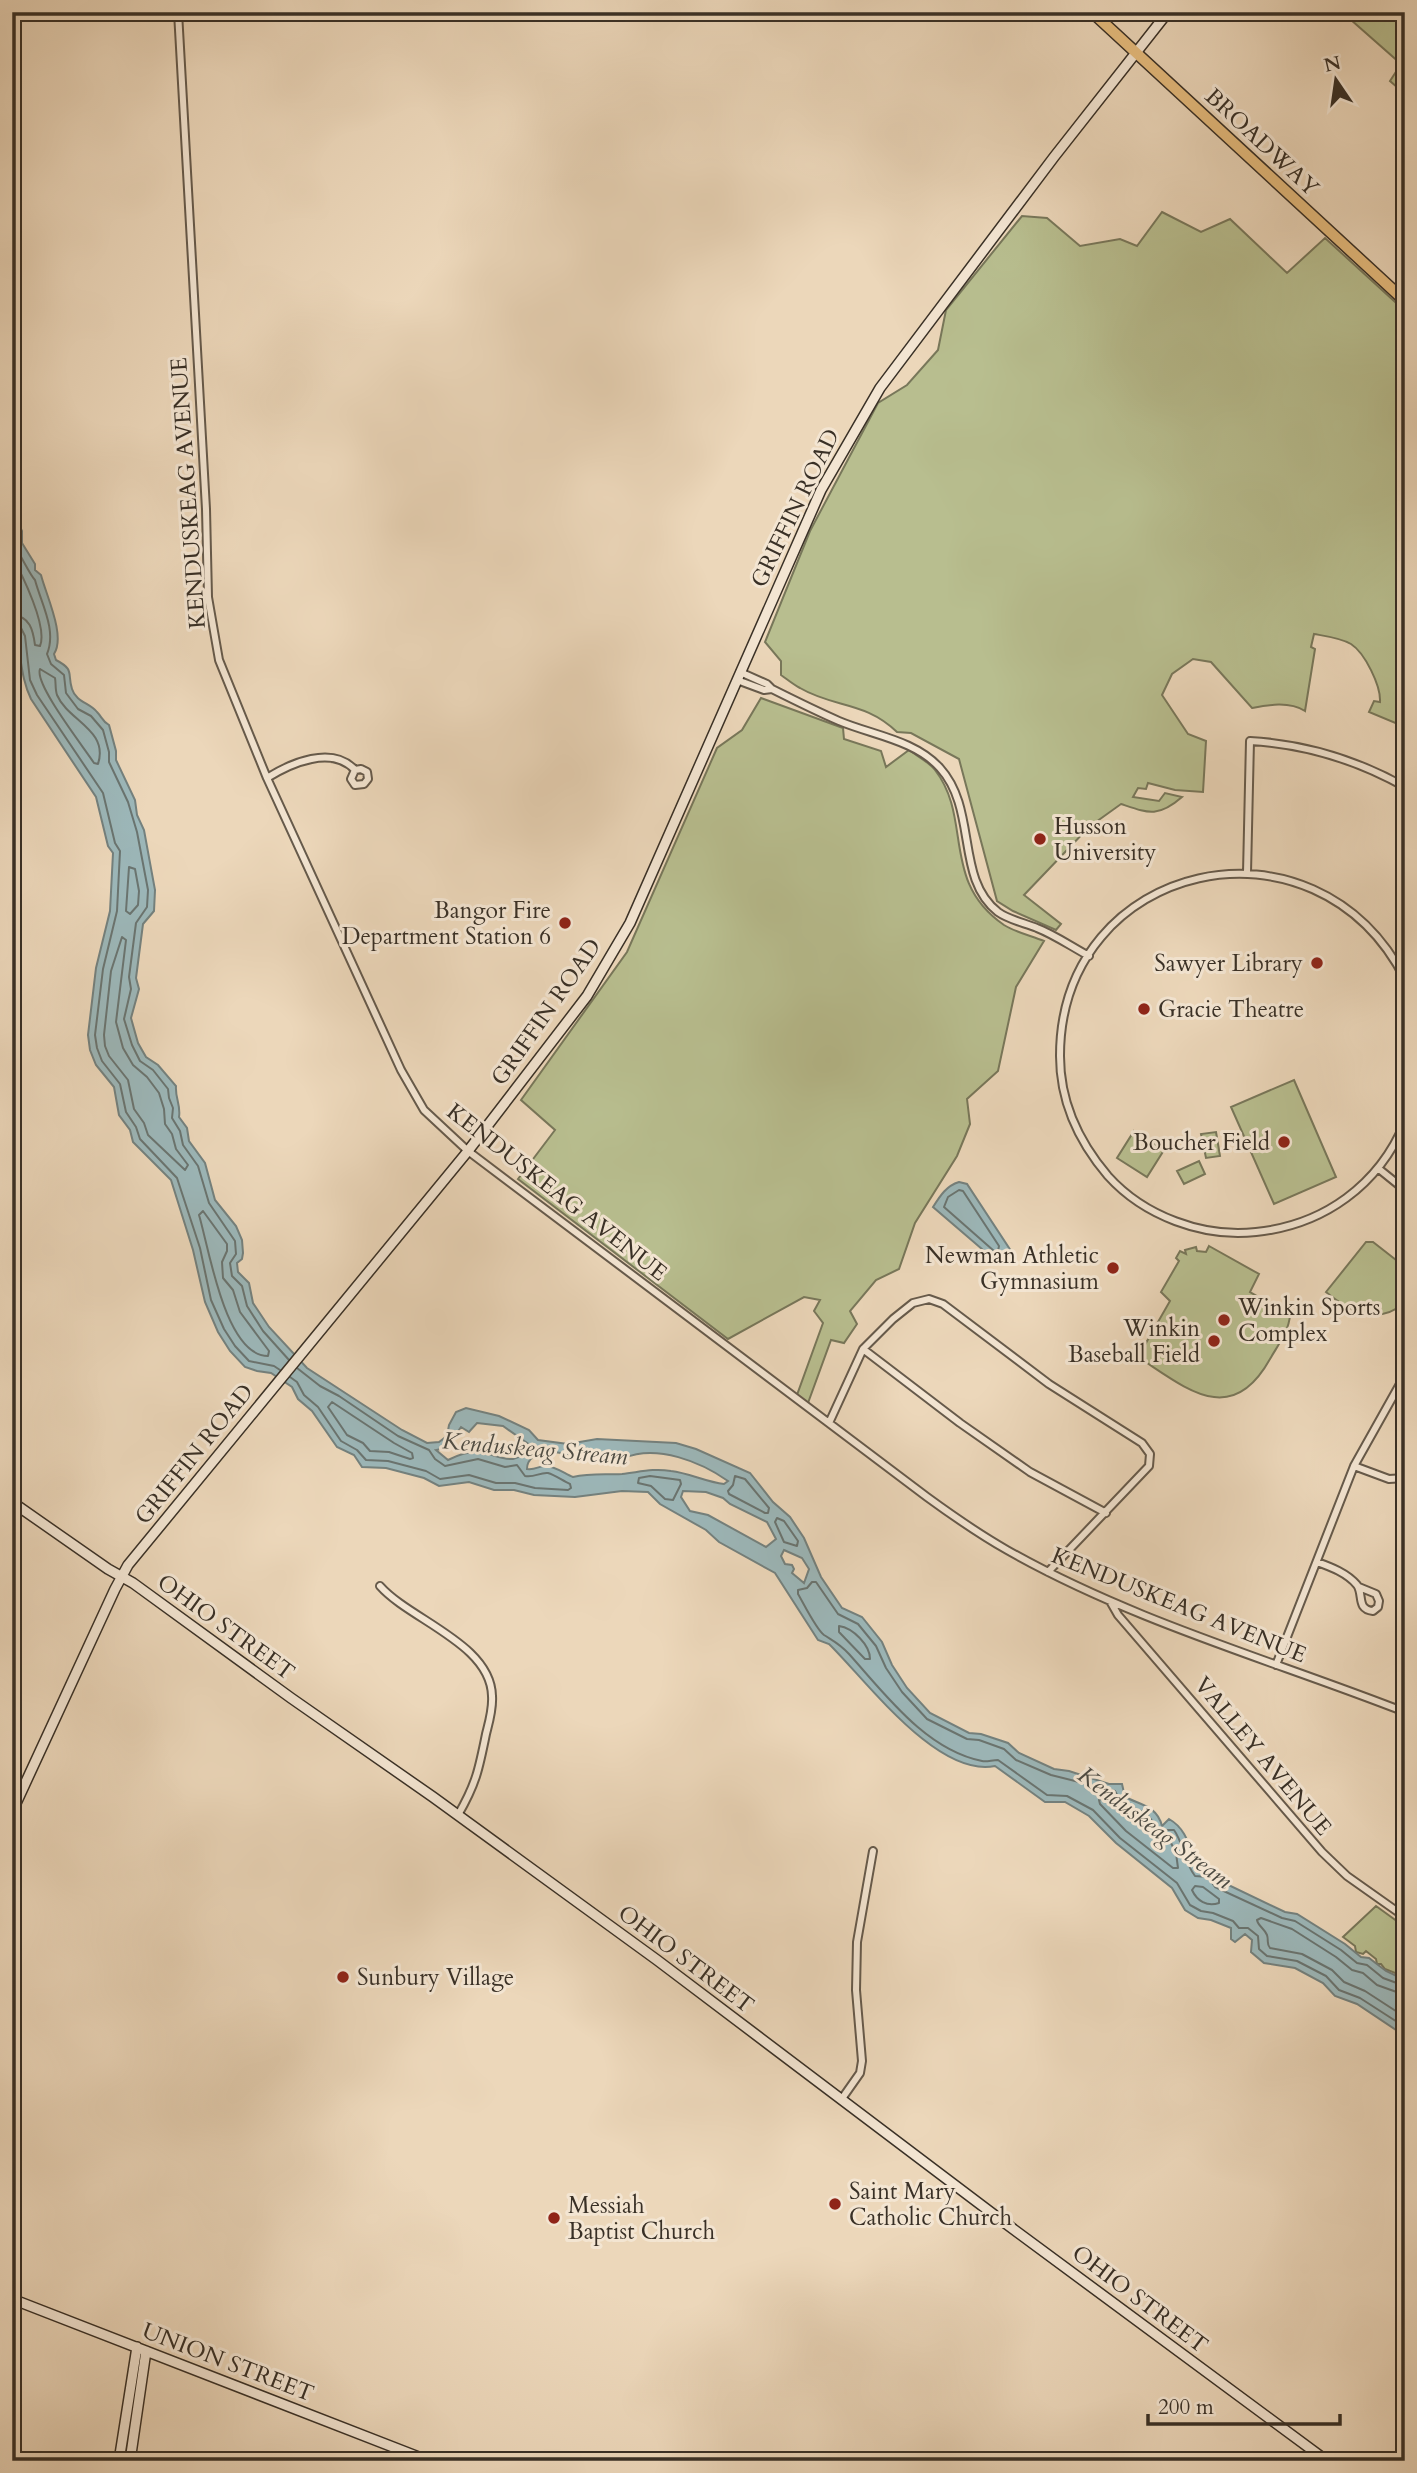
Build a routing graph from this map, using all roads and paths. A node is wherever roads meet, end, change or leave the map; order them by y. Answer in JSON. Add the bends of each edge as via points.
{"nodes":[{"id":1,"x":178,"y":12,"type":"edge"},
{"id":2,"x":1092,"y":12,"type":"edge"},
{"id":3,"x":1168,"y":12,"type":"edge"},
{"id":4,"x":1136,"y":53,"type":"junction"},
{"id":5,"x":1405,"y":301,"type":"edge"},
{"id":6,"x":738,"y":676,"type":"junction"},
{"id":7,"x":355,"y":770,"type":"dead end"},
{"id":8,"x":268,"y":778,"type":"junction"},
{"id":9,"x":1405,"y":787,"type":"edge"},
{"id":10,"x":1247,"y":873,"type":"junction"},
{"id":11,"x":1089,"y":956,"type":"junction"},
{"id":12,"x":1405,"y":979,"type":"edge"},
{"id":13,"x":1405,"y":1045,"type":"edge"},
{"id":14,"x":1405,"y":1055,"type":"edge"},
{"id":15,"x":1405,"y":1122,"type":"edge"},
{"id":16,"x":468,"y":1151,"type":"junction"},
{"id":17,"x":1379,"y":1169,"type":"junction"},
{"id":18,"x":1405,"y":1189,"type":"edge"},
{"id":19,"x":863,"y":1349,"type":"junction"},
{"id":20,"x":1405,"y":1375,"type":"edge"},
{"id":21,"x":830,"y":1423,"type":"junction"},
{"id":22,"x":1354,"y":1466,"type":"junction"},
{"id":23,"x":1405,"y":1478,"type":"edge"},
{"id":24,"x":12,"y":1502,"type":"edge"},
{"id":25,"x":1106,"y":1513,"type":"junction"},
{"id":26,"x":1317,"y":1562,"type":"junction"},
{"id":27,"x":1048,"y":1572,"type":"junction"},
{"id":28,"x":121,"y":1577,"type":"junction"},
{"id":29,"x":380,"y":1586,"type":"dead end"},
{"id":30,"x":1359,"y":1587,"type":"dead end"},
{"id":31,"x":1110,"y":1601,"type":"junction"},
{"id":32,"x":1276,"y":1665,"type":"junction"},
{"id":33,"x":1405,"y":1712,"type":"edge"},
{"id":34,"x":12,"y":1812,"type":"edge"},
{"id":35,"x":458,"y":1815,"type":"junction"},
{"id":36,"x":873,"y":1851,"type":"dead end"},
{"id":37,"x":1405,"y":1917,"type":"edge"},
{"id":38,"x":841,"y":2100,"type":"junction"},
{"id":39,"x":12,"y":2299,"type":"edge"},
{"id":40,"x":141,"y":2349,"type":"junction"},
{"id":41,"x":1311,"y":2456,"type":"edge"},
{"id":42,"x":119,"y":2461,"type":"edge"},
{"id":43,"x":130,"y":2461,"type":"edge"},
{"id":44,"x":429,"y":2461,"type":"edge"},
{"id":45,"x":1326,"y":2461,"type":"edge"}],
"edges":[{"from":1,"to":8,"type":"street","name":"KENDUSKEAG AVENUE","via":[[208,597],[219,660]]},
{"from":2,"to":4,"type":"main road","name":"BROADWAY"},
{"from":3,"to":4,"type":"main road","name":"GRIFFIN ROAD"},
{"from":4,"to":5,"type":"main road","name":"BROADWAY"},
{"from":4,"to":6,"type":"main road","name":"GRIFFIN ROAD","via":[[880,388],[821,491]]},
{"from":6,"to":11,"type":"street","via":[[767,684],[839,721],[926,756],[957,795],[978,890],[1000,914]]},
{"from":6,"to":16,"type":"main road","name":"GRIFFIN ROAD","via":[[630,923],[587,996]]},
{"from":7,"to":8,"type":"street","via":[[339,759],[316,759],[298,762]]},
{"from":8,"to":16,"type":"street","name":"KENDUSKEAG AVENUE","via":[[401,1070],[424,1110]]},
{"from":9,"to":10,"type":"street","via":[[1333,755],[1250,741]]},
{"from":10,"to":11,"type":"street","via":[[1202,877],[1159,892],[1120,919]]},
{"from":10,"to":12,"type":"street","via":[[1295,882],[1356,914],[1377,935]]},
{"from":11,"to":17,"type":"street","via":[[1063,1019],[1063,1087],[1086,1147],[1112,1180],[1137,1201],[1180,1223],[1211,1231],[1275,1230],[1324,1213]]},
{"from":13,"to":14,"type":"street"},
{"from":15,"to":17,"type":"street"},
{"from":16,"to":21,"type":"street","name":"KENDUSKEAG AVENUE"},
{"from":16,"to":28,"type":"main road","name":"GRIFFIN ROAD"},
{"from":17,"to":18,"type":"street"},
{"from":19,"to":21,"type":"street"},
{"from":19,"to":25,"type":"street","via":[[1030,1472]]},
{"from":19,"to":25,"type":"street","via":[[913,1304],[929,1299],[943,1304],[1049,1384],[1142,1443],[1150,1454],[1149,1466]]},
{"from":20,"to":22,"type":"street"},
{"from":21,"to":27,"type":"street","name":"KENDUSKEAG AVENUE","via":[[968,1526]]},
{"from":22,"to":23,"type":"street","via":[[1389,1479]]},
{"from":22,"to":26,"type":"street"},
{"from":24,"to":28,"type":"main road","name":"OHIO STREET"},
{"from":25,"to":27,"type":"street"},
{"from":26,"to":30,"type":"street"},
{"from":26,"to":32,"type":"street"},
{"from":27,"to":31,"type":"street","name":"KENDUSKEAG AVENUE"},
{"from":28,"to":34,"type":"main road","name":"GRIFFIN ROAD"},
{"from":28,"to":35,"type":"main road","name":"OHIO STREET"},
{"from":29,"to":35,"type":"street","via":[[470,1653],[488,1677],[492,1707],[480,1768]]},
{"from":31,"to":32,"type":"street","name":"KENDUSKEAG AVENUE"},
{"from":31,"to":37,"type":"street","name":"VALLEY AVENUE","via":[[1322,1852]]},
{"from":32,"to":33,"type":"street","name":"KENDUSKEAG AVENUE"},
{"from":35,"to":38,"type":"main road","name":"OHIO STREET"},
{"from":36,"to":38,"type":"street","via":[[857,1942],[862,2061],[860,2073]]},
{"from":38,"to":41,"type":"main road","name":"OHIO STREET"},
{"from":39,"to":40,"type":"main road","name":"UNION STREET"},
{"from":40,"to":42,"type":"main road"},
{"from":40,"to":43,"type":"main road"},
{"from":40,"to":44,"type":"main road","name":"UNION STREET"},
{"from":41,"to":45,"type":"main road","name":"OHIO STREET"}]}
